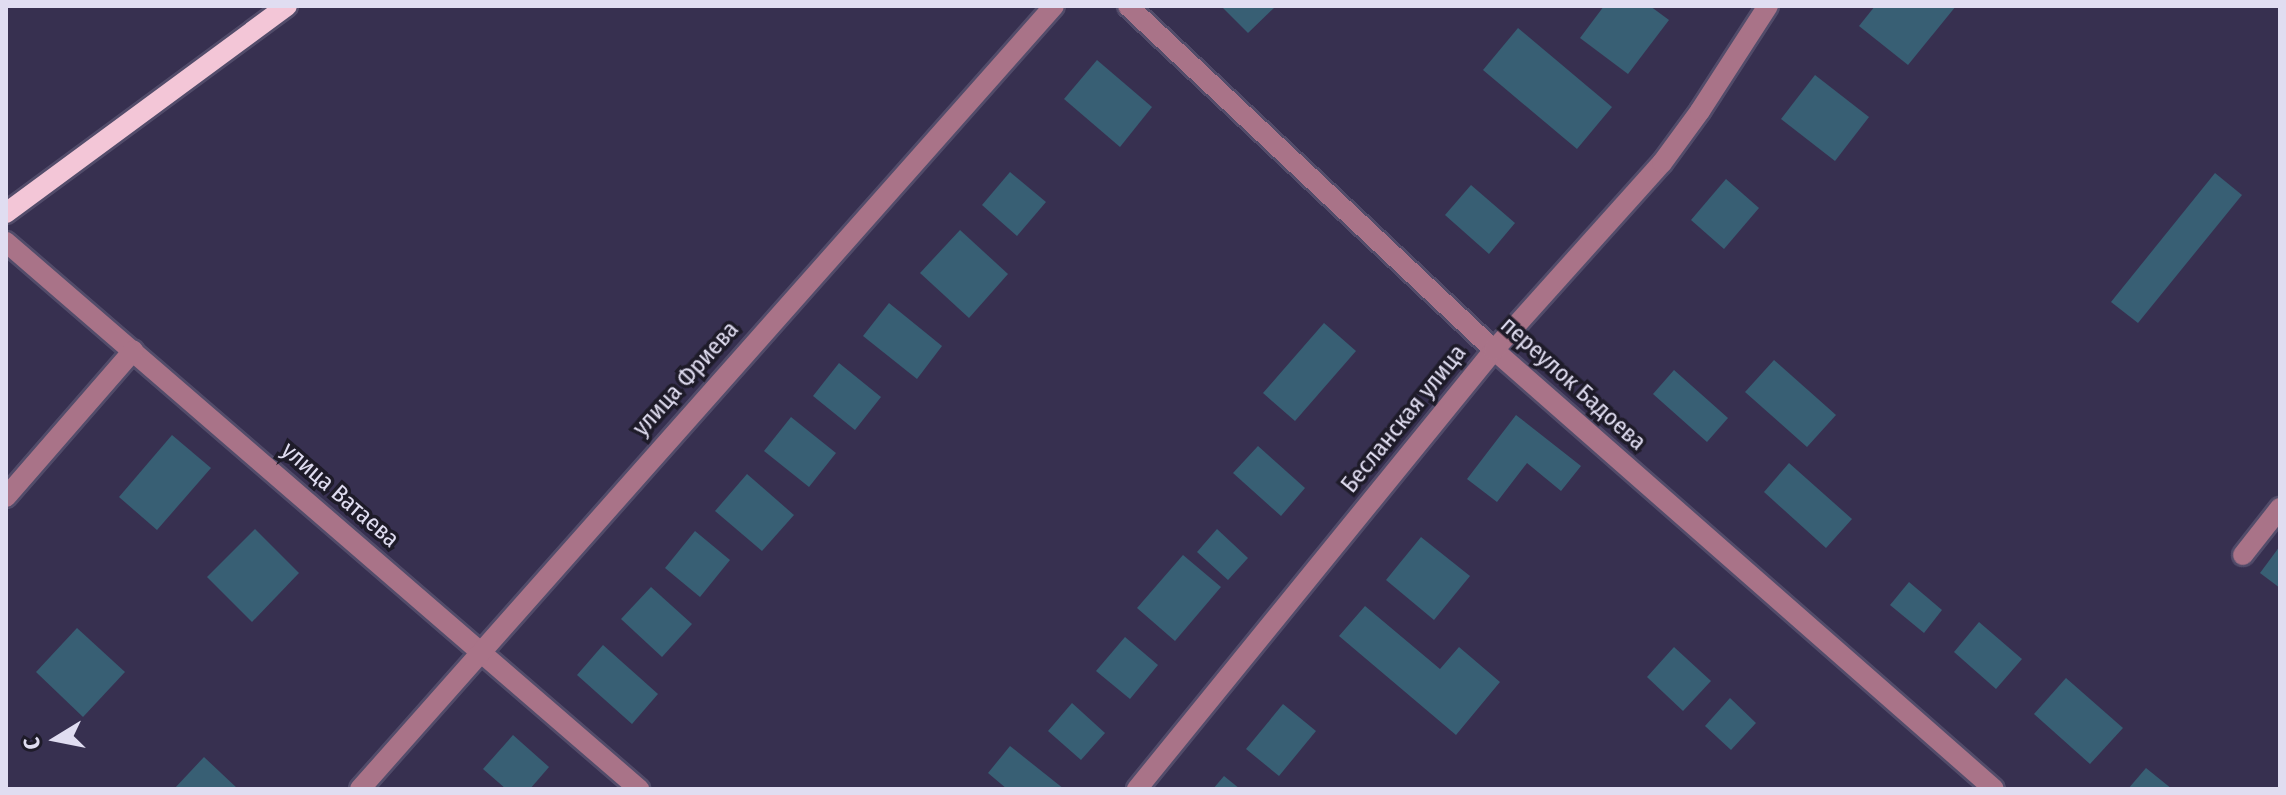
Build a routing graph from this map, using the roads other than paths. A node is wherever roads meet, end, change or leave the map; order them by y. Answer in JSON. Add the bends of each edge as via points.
{"nodes":[{"id":1,"x":287,"y":6,"type":"edge"},
{"id":2,"x":1054,"y":6,"type":"edge"},
{"id":3,"x":1128,"y":6,"type":"edge"},
{"id":4,"x":1768,"y":6,"type":"edge"},
{"id":5,"x":6,"y":213,"type":"edge"},
{"id":6,"x":6,"y":242,"type":"edge"},
{"id":7,"x":1494,"y":350,"type":"junction"},
{"id":8,"x":133,"y":351,"type":"junction"},
{"id":9,"x":6,"y":497,"type":"edge"},
{"id":10,"x":2280,"y":508,"type":"edge"},
{"id":11,"x":2243,"y":555,"type":"dead end"},
{"id":12,"x":480,"y":650,"type":"junction"},
{"id":13,"x":360,"y":789,"type":"edge"},
{"id":14,"x":639,"y":789,"type":"edge"},
{"id":15,"x":1137,"y":789,"type":"edge"},
{"id":16,"x":1994,"y":789,"type":"edge"}],
"edges":[{"from":1,"to":5,"type":"main road"},
{"from":2,"to":12,"type":"street","name":"улица Фриева"},
{"from":3,"to":7,"type":"street","name":"переулок Бадоева"},
{"from":4,"to":7,"type":"street","name":"Бесланская улица","via":[[1662,163]]},
{"from":6,"to":8,"type":"street","name":"улица Ватаева"},
{"from":7,"to":15,"type":"street","name":"Бесланская улица"},
{"from":7,"to":16,"type":"street","name":"переулок Бадоева"},
{"from":8,"to":9,"type":"street"},
{"from":8,"to":12,"type":"street","name":"улица Ватаева"},
{"from":10,"to":11,"type":"street"},
{"from":12,"to":13,"type":"street","name":"улица Фриева"},
{"from":12,"to":14,"type":"street","name":"улица Ватаева"}]}
